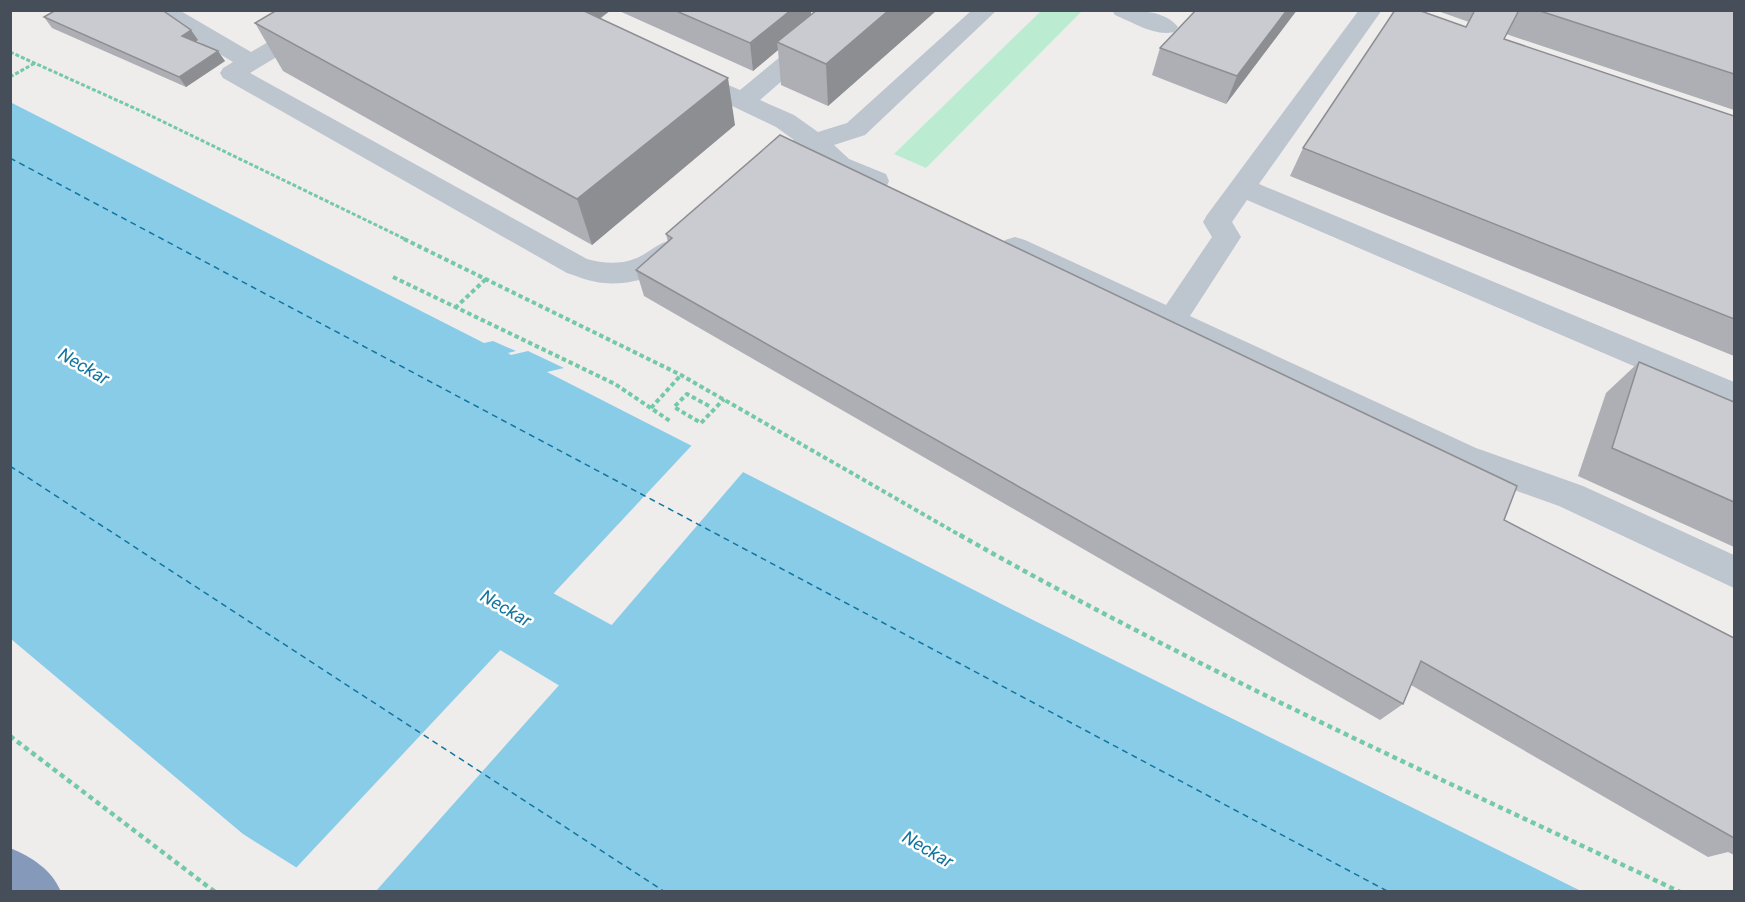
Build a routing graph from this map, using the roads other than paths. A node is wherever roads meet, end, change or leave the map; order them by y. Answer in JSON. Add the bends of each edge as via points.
{"nodes":[{"id":1,"x":162,"y":10,"type":"edge"},
{"id":2,"x":339,"y":10,"type":"edge"},
{"id":3,"x":852,"y":10,"type":"edge"},
{"id":4,"x":986,"y":10,"type":"edge"},
{"id":5,"x":1123,"y":10,"type":"edge"},
{"id":6,"x":1371,"y":10,"type":"edge"},
{"id":7,"x":1166,"y":27,"type":"dead end"},
{"id":8,"x":251,"y":63,"type":"junction"},
{"id":9,"x":669,"y":66,"type":"edge"},
{"id":10,"x":743,"y":101,"type":"junction"},
{"id":11,"x":814,"y":142,"type":"junction"},
{"id":12,"x":778,"y":156,"type":"edge"},
{"id":13,"x":1242,"y":187,"type":"junction"},
{"id":14,"x":902,"y":194,"type":"edge"},
{"id":15,"x":691,"y":233,"type":"edge"},
{"id":16,"x":993,"y":237,"type":"edge"},
{"id":17,"x":1172,"y":320,"type":"junction"},
{"id":18,"x":1734,"y":396,"type":"edge"},
{"id":19,"x":1734,"y":572,"type":"edge"},
{"id":20,"x":10,"y":869,"type":"edge"},
{"id":21,"x":40,"y":891,"type":"edge"}],
"edges":[{"from":1,"to":8,"type":"street"},
{"from":2,"to":8,"type":"street"},
{"from":3,"to":10,"type":"street"},
{"from":4,"to":11,"type":"street","via":[[856,129]]},
{"from":5,"to":7,"type":"street"},
{"from":6,"to":13,"type":"street"},
{"from":8,"to":15,"type":"street","via":[[232,73],[588,271],[614,274],[640,269],[664,257]]},
{"from":9,"to":10,"type":"street"},
{"from":10,"to":11,"type":"street","via":[[785,121]]},
{"from":11,"to":12,"type":"street"},
{"from":11,"to":14,"type":"street","via":[[840,165]]},
{"from":13,"to":17,"type":"street","via":[[1217,222],[1227,237]]},
{"from":13,"to":18,"type":"street"},
{"from":16,"to":17,"type":"street"},
{"from":17,"to":19,"type":"street","via":[[1464,458],[1570,496]]},
{"from":20,"to":21,"type":"highway"}]}
